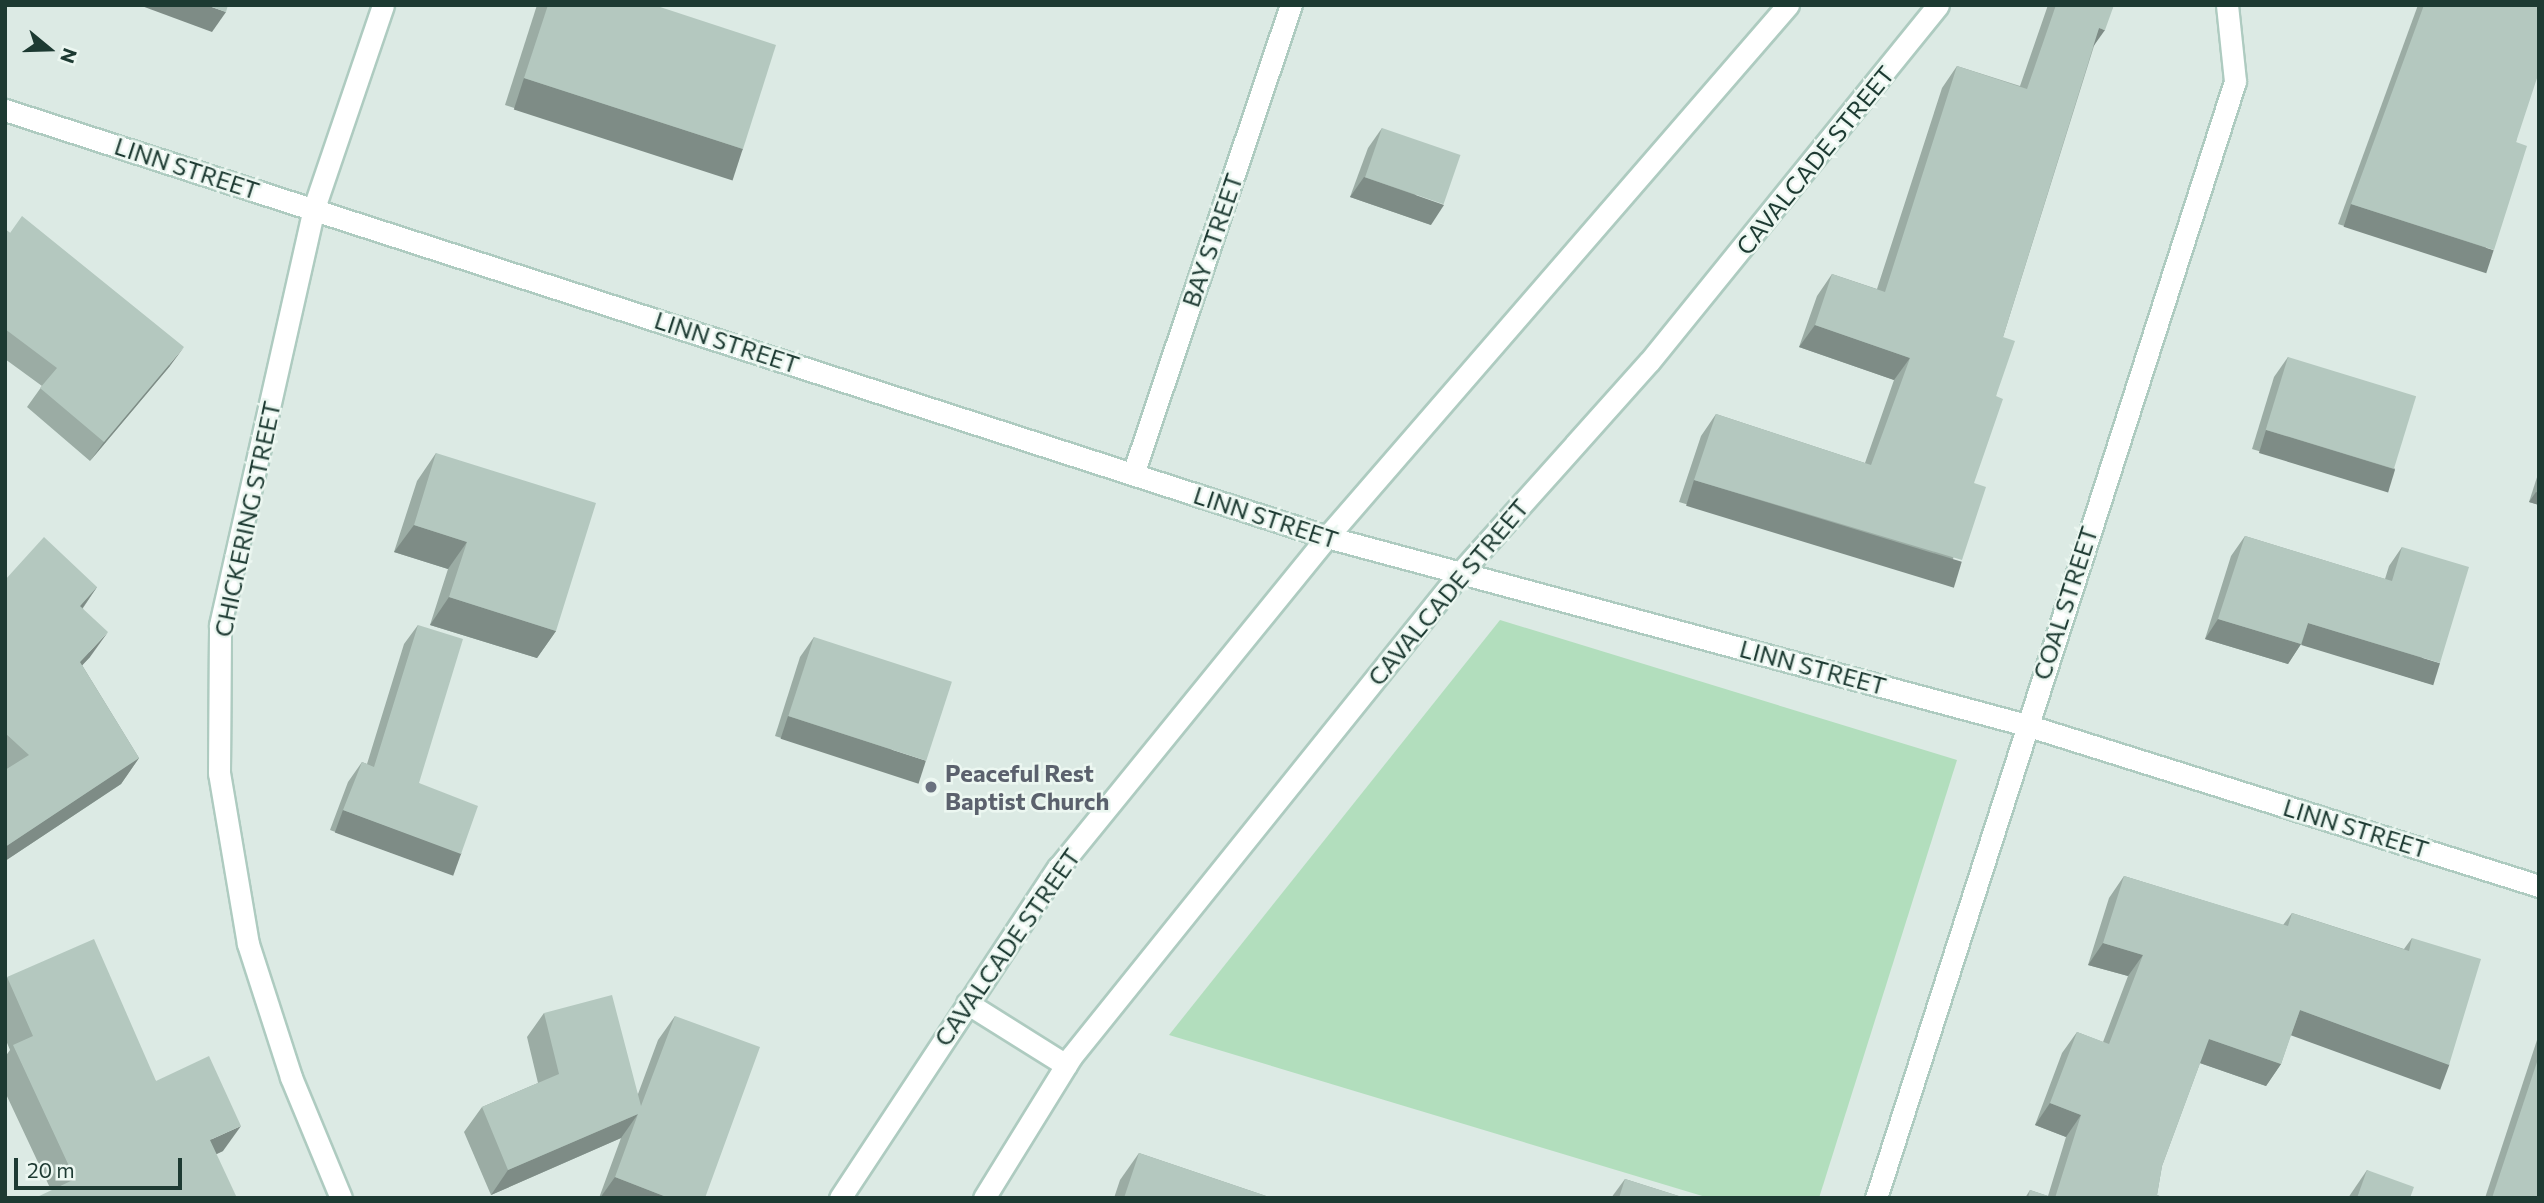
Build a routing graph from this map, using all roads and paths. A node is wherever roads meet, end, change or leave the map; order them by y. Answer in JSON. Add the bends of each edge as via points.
{"nodes":[{"id":1,"x":383,"y":5,"type":"edge"},
{"id":2,"x":1291,"y":5,"type":"edge"},
{"id":3,"x":1788,"y":5,"type":"edge"},
{"id":4,"x":1938,"y":5,"type":"edge"},
{"id":5,"x":2227,"y":5,"type":"edge"},
{"id":6,"x":5,"y":110,"type":"edge"},
{"id":7,"x":314,"y":208,"type":"junction"},
{"id":8,"x":1133,"y":474,"type":"junction"},
{"id":9,"x":1327,"y":537,"type":"junction"},
{"id":10,"x":1461,"y":572,"type":"junction"},
{"id":11,"x":2026,"y":725,"type":"junction"},
{"id":12,"x":2539,"y":886,"type":"edge"},
{"id":13,"x":967,"y":1003,"type":"junction"},
{"id":14,"x":1066,"y":1065,"type":"junction"},
{"id":15,"x":341,"y":1198,"type":"edge"},
{"id":16,"x":840,"y":1198,"type":"edge"},
{"id":17,"x":984,"y":1198,"type":"edge"},
{"id":18,"x":1876,"y":1198,"type":"edge"}],
"edges":[{"from":1,"to":7,"type":"street","name":"CHICKERING STREET"},
{"from":2,"to":8,"type":"street","name":"BAY STREET"},
{"from":3,"to":9,"type":"street","name":"CAVALCADE STREET"},
{"from":4,"to":10,"type":"street","name":"CAVALCADE STREET","via":[[1649,362]]},
{"from":5,"to":11,"type":"street","name":"COAL STREET","via":[[2235,82]]},
{"from":6,"to":7,"type":"street","name":"LINN STREET"},
{"from":7,"to":8,"type":"street","name":"LINN STREET"},
{"from":7,"to":15,"type":"street","name":"CHICKERING STREET","via":[[220,625],[219,772],[248,944],[291,1077]]},
{"from":8,"to":9,"type":"street","name":"LINN STREET"},
{"from":9,"to":10,"type":"street","name":"LINN STREET"},
{"from":9,"to":13,"type":"street","name":"CAVALCADE STREET","via":[[1058,868]]},
{"from":10,"to":11,"type":"street","name":"LINN STREET"},
{"from":10,"to":14,"type":"street","name":"CAVALCADE STREET"},
{"from":11,"to":12,"type":"street","name":"LINN STREET"},
{"from":11,"to":18,"type":"street","name":"COAL STREET"},
{"from":13,"to":14,"type":"street"},
{"from":13,"to":16,"type":"street","name":"CAVALCADE STREET"},
{"from":14,"to":17,"type":"street","name":"CAVALCADE STREET"}]}
